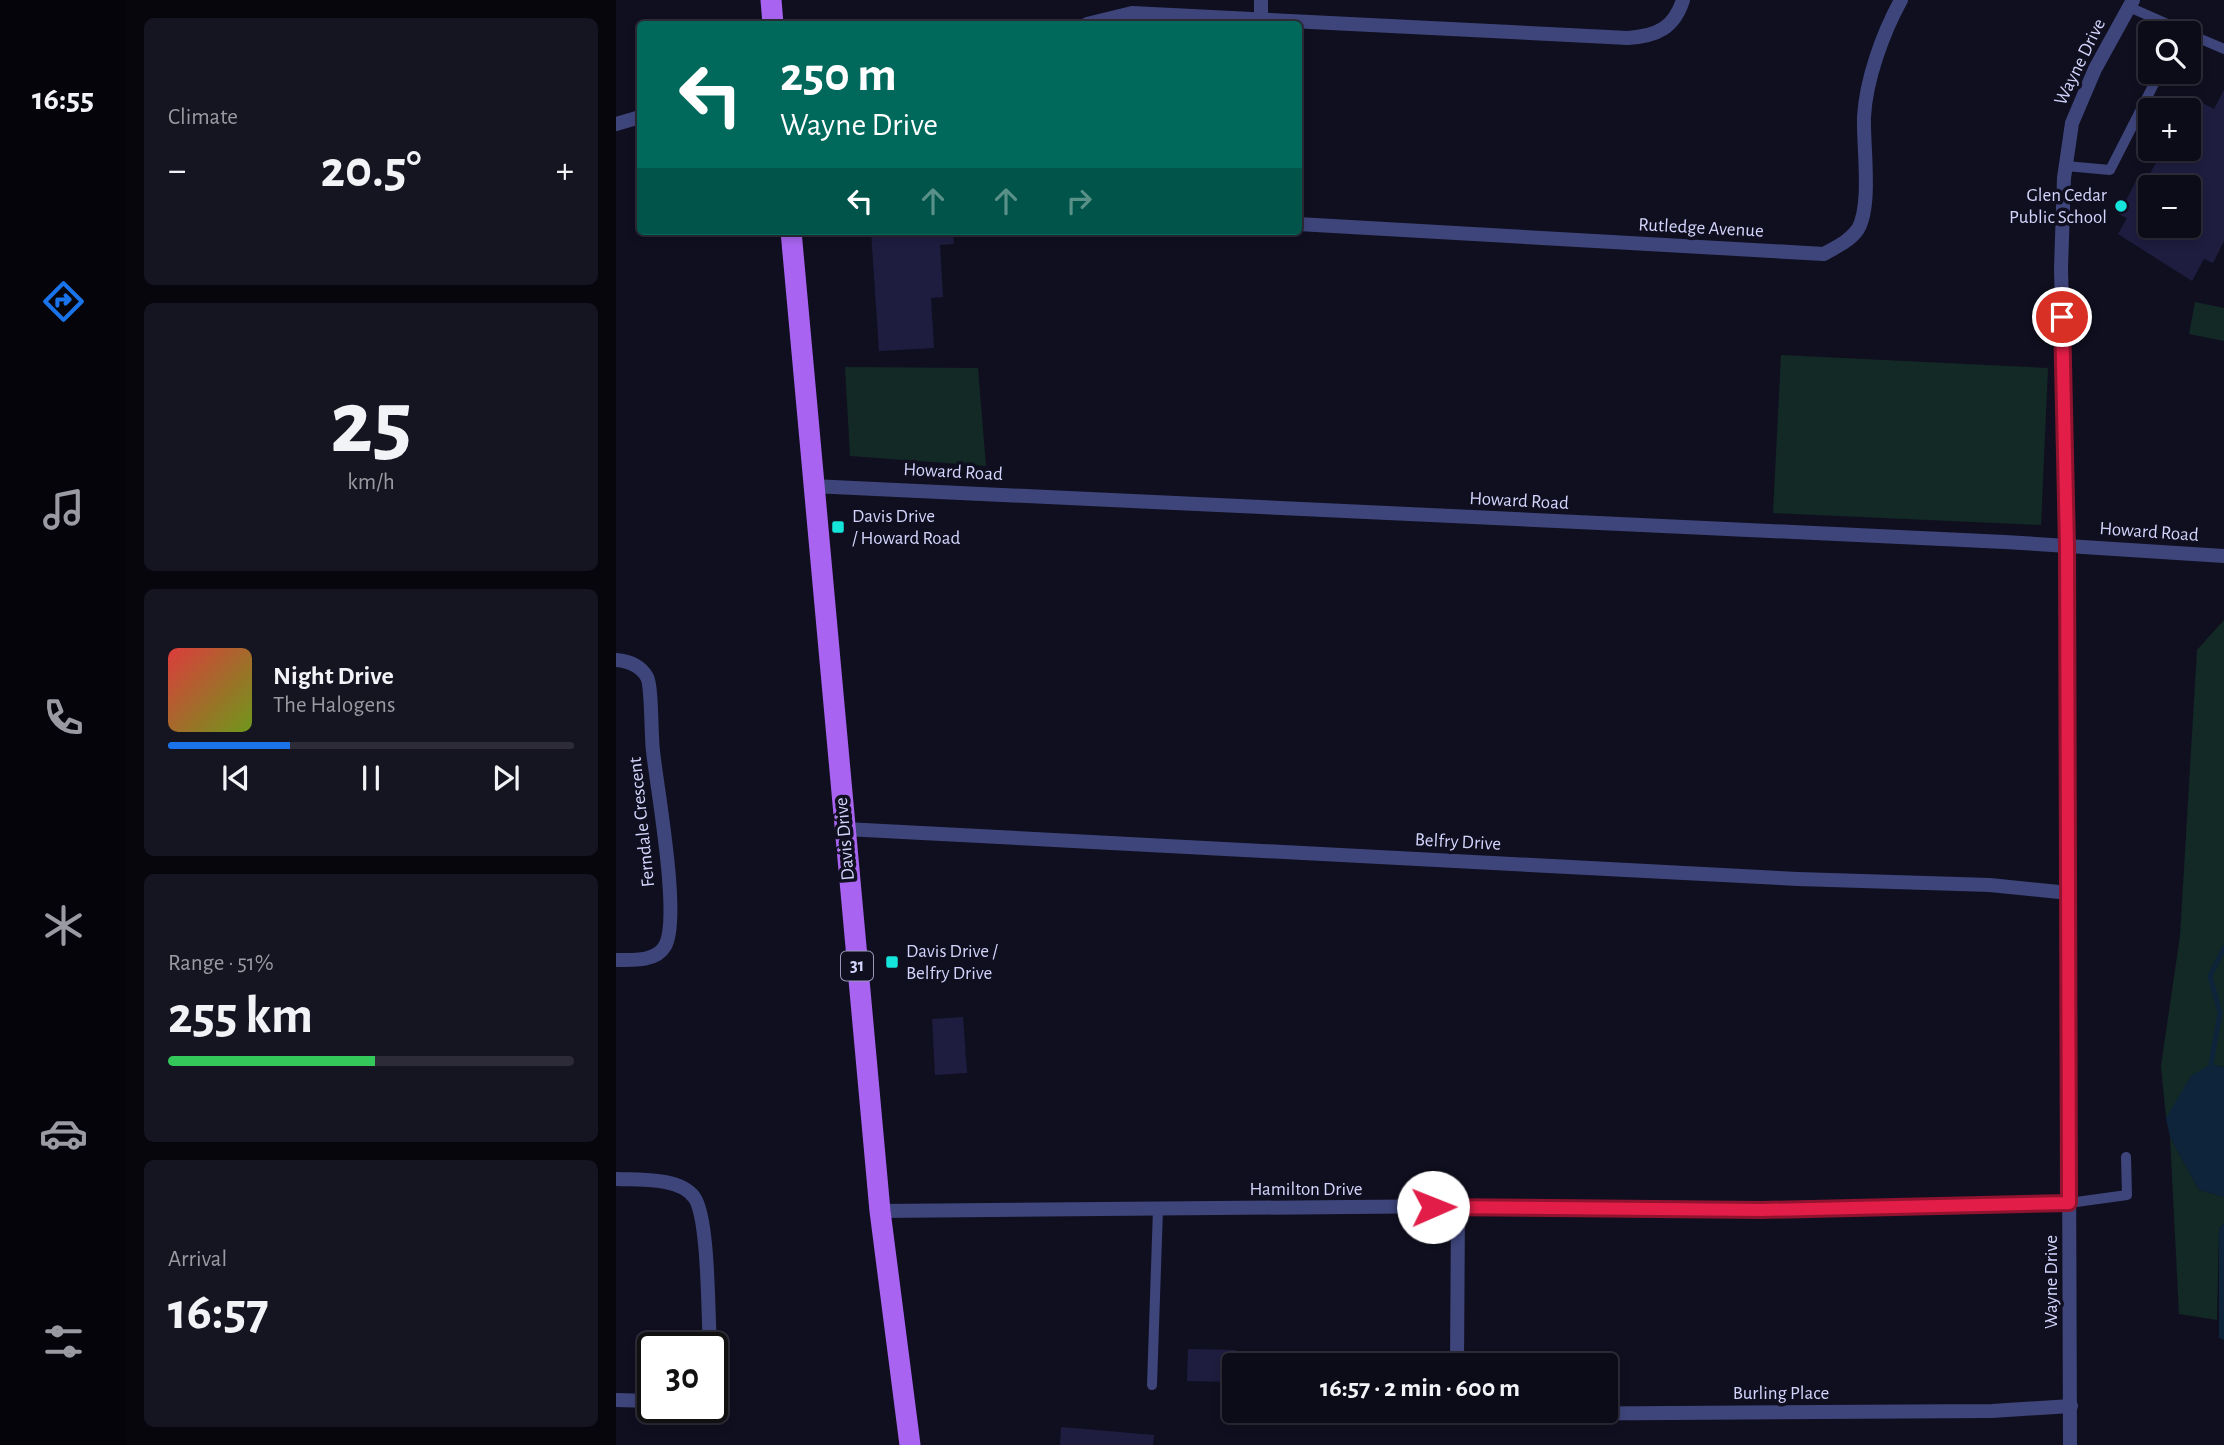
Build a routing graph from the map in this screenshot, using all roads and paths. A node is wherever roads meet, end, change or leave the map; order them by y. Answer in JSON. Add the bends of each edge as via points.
{"nodes":[{"id":1,"x":771,"y":0,"type":"edge"},
{"id":2,"x":1261,"y":0,"type":"edge"},
{"id":3,"x":1683,"y":0,"type":"edge"},
{"id":4,"x":1901,"y":0,"type":"edge"},
{"id":5,"x":2131,"y":3,"type":"edge"},
{"id":6,"x":1261,"y":17,"type":"junction"},
{"id":7,"x":773,"y":21,"type":"edge"},
{"id":8,"x":1099,"y":21,"type":"edge"},
{"id":9,"x":2163,"y":21,"type":"edge"},
{"id":10,"x":2201,"y":40,"type":"edge"},
{"id":11,"x":2224,"y":49,"type":"edge"},
{"id":12,"x":2154,"y":84,"type":"edge"},
{"id":13,"x":637,"y":118,"type":"edge"},
{"id":14,"x":616,"y":124,"type":"edge"},
{"id":15,"x":2066,"y":166,"type":"junction"},
{"id":16,"x":1302,"y":224,"type":"edge"},
{"id":17,"x":791,"y":235,"type":"edge"},
{"id":18,"x":812,"y":486,"type":"junction"},
{"id":19,"x":2067,"y":546,"type":"junction"},
{"id":20,"x":2224,"y":556,"type":"edge"},
{"id":21,"x":616,"y":660,"type":"edge"},
{"id":22,"x":845,"y":829,"type":"junction"},
{"id":23,"x":2069,"y":893,"type":"junction"},
{"id":24,"x":616,"y":960,"type":"edge"},
{"id":25,"x":2126,"y":1157,"type":"dead end"},
{"id":26,"x":616,"y":1179,"type":"edge"},
{"id":27,"x":2069,"y":1203,"type":"junction"},
{"id":28,"x":1458,"y":1206,"type":"junction"},
{"id":29,"x":1158,"y":1209,"type":"junction"},
{"id":30,"x":880,"y":1211,"type":"junction"},
{"id":31,"x":709,"y":1332,"type":"edge"},
{"id":32,"x":1457,"y":1353,"type":"edge"},
{"id":33,"x":1152,"y":1385,"type":"dead end"},
{"id":34,"x":616,"y":1399,"type":"edge"},
{"id":35,"x":637,"y":1400,"type":"edge"},
{"id":36,"x":2071,"y":1406,"type":"junction"},
{"id":37,"x":1618,"y":1414,"type":"edge"},
{"id":38,"x":910,"y":1445,"type":"edge"},
{"id":39,"x":2070,"y":1445,"type":"edge"}],
"edges":[{"from":1,"to":7,"type":"main road"},
{"from":2,"to":6,"type":"street"},
{"from":3,"to":6,"type":"street","via":[[1667,29],[1647,37]]},
{"from":4,"to":16,"type":"street","name":"Rutledge Avenue","via":[[1876,62],[1864,113],[1863,206],[1858,228],[1824,254]]},
{"from":5,"to":9,"type":"lane"},
{"from":5,"to":15,"type":"street","name":"Wayne Drive","via":[[2072,123]]},
{"from":6,"to":8,"type":"street","via":[[1132,13]]},
{"from":10,"to":11,"type":"lane"},
{"from":12,"to":15,"type":"lane","via":[[2110,170]]},
{"from":13,"to":14,"type":"street"},
{"from":15,"to":19,"type":"street","name":"Wayne Drive","via":[[2061,268]]},
{"from":17,"to":18,"type":"main road","name":"Davis Drive","number":"31"},
{"from":18,"to":19,"type":"street","name":"Howard Road"},
{"from":18,"to":22,"type":"main road","name":"Davis Drive","number":"31"},
{"from":19,"to":20,"type":"street","name":"Howard Road"},
{"from":19,"to":23,"type":"street","name":"Wayne Drive"},
{"from":21,"to":24,"type":"street","name":"Ferndale Crescent","via":[[639,667],[649,679],[670,932],[663,949],[649,959]]},
{"from":22,"to":23,"type":"street","name":"Belfry Drive","via":[[1990,885]]},
{"from":22,"to":30,"type":"main road","name":"Davis Drive","number":"31"},
{"from":23,"to":27,"type":"street","name":"Wayne Drive"},
{"from":25,"to":27,"type":"lane","via":[[2127,1195]]},
{"from":26,"to":31,"type":"street","via":[[676,1185],[694,1197],[703,1225]]},
{"from":27,"to":28,"type":"street","name":"Hamilton Drive","via":[[1762,1210]]},
{"from":27,"to":36,"type":"street","name":"Wayne Drive"},
{"from":28,"to":29,"type":"street","name":"Hamilton Drive"},
{"from":28,"to":32,"type":"street"},
{"from":29,"to":30,"type":"street","name":"Hamilton Drive"},
{"from":29,"to":33,"type":"lane"},
{"from":30,"to":38,"type":"main road","name":"Davis Drive","number":"31"},
{"from":34,"to":35,"type":"street"},
{"from":36,"to":37,"type":"street","name":"Burling Place"},
{"from":36,"to":39,"type":"street","name":"Wayne Drive"}]}
